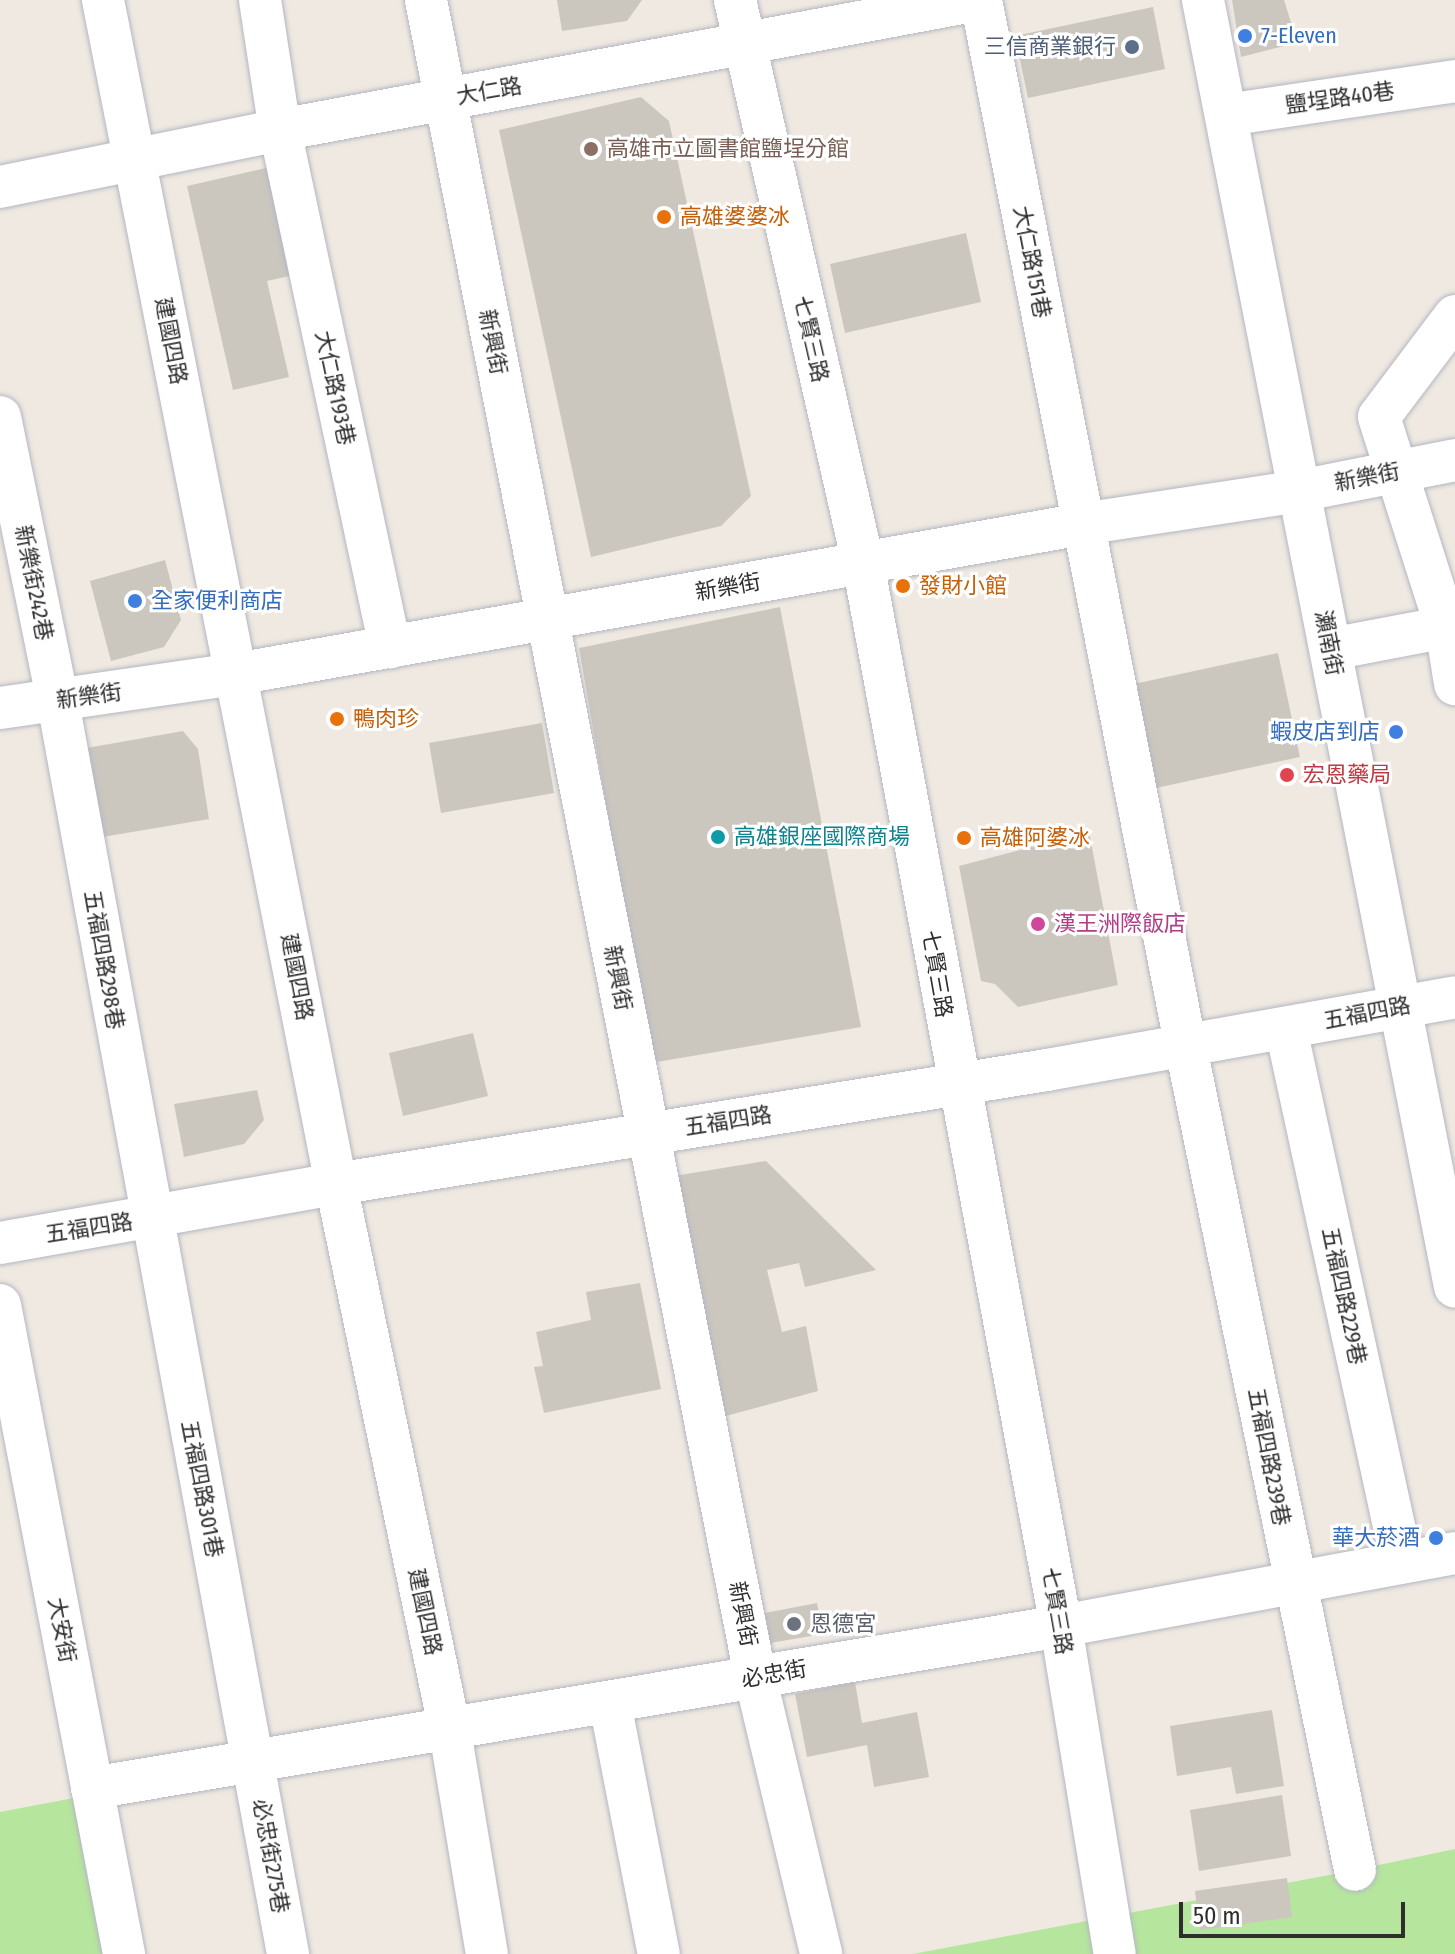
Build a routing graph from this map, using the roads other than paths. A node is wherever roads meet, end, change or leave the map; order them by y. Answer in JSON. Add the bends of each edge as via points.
{"nodes":[{"id":1,"x":103,"y":0,"type":"edge"},
{"id":2,"x":260,"y":0,"type":"edge"},
{"id":3,"x":426,"y":0,"type":"edge"},
{"id":4,"x":735,"y":0,"type":"edge"},
{"id":5,"x":980,"y":0,"type":"edge"},
{"id":6,"x":1203,"y":0,"type":"edge"},
{"id":7,"x":744,"y":44,"type":"junction"},
{"id":8,"x":1455,"y":81,"type":"edge"},
{"id":9,"x":446,"y":99,"type":"junction"},
{"id":10,"x":1226,"y":115,"type":"junction"},
{"id":11,"x":280,"y":130,"type":"junction"},
{"id":12,"x":135,"y":158,"type":"junction"},
{"id":13,"x":0,"y":187,"type":"edge"},
{"id":14,"x":1455,"y":316,"type":"edge"},
{"id":15,"x":0,"y":417,"type":"edge"},
{"id":16,"x":1455,"y":460,"type":"edge"},
{"id":17,"x":1395,"y":472,"type":"junction"},
{"id":18,"x":1299,"y":491,"type":"junction"},
{"id":19,"x":1082,"y":524,"type":"junction"},
{"id":20,"x":863,"y":563,"type":"junction"},
{"id":21,"x":548,"y":620,"type":"junction"},
{"id":22,"x":1446,"y":627,"type":"junction"},
{"id":23,"x":390,"y":647,"type":"junction"},
{"id":24,"x":1331,"y":649,"type":"junction"},
{"id":25,"x":236,"y":674,"type":"junction"},
{"id":26,"x":1455,"y":684,"type":"edge"},
{"id":27,"x":58,"y":702,"type":"junction"},
{"id":28,"x":0,"y":708,"type":"edge"},
{"id":29,"x":1455,"y":997,"type":"edge"},
{"id":30,"x":1400,"y":1007,"type":"junction"},
{"id":31,"x":1286,"y":1029,"type":"junction"},
{"id":32,"x":1185,"y":1043,"type":"junction"},
{"id":33,"x":957,"y":1084,"type":"junction"},
{"id":34,"x":649,"y":1134,"type":"junction"},
{"id":35,"x":336,"y":1184,"type":"junction"},
{"id":36,"x":150,"y":1218,"type":"junction"},
{"id":37,"x":0,"y":1243,"type":"edge"},
{"id":38,"x":1455,"y":1287,"type":"edge"},
{"id":39,"x":0,"y":1305,"type":"edge"},
{"id":40,"x":1455,"y":1553,"type":"edge"},
{"id":41,"x":1402,"y":1563,"type":"junction"},
{"id":42,"x":1294,"y":1581,"type":"junction"},
{"id":43,"x":1061,"y":1626,"type":"junction"},
{"id":44,"x":755,"y":1676,"type":"junction"},
{"id":45,"x":610,"y":1703,"type":"junction"},
{"id":46,"x":450,"y":1731,"type":"junction"},
{"id":47,"x":254,"y":1759,"type":"junction"},
{"id":48,"x":92,"y":1788,"type":"junction"},
{"id":49,"x":1355,"y":1870,"type":"dead end"},
{"id":50,"x":124,"y":1954,"type":"edge"},
{"id":51,"x":288,"y":1954,"type":"edge"},
{"id":52,"x":487,"y":1954,"type":"edge"},
{"id":53,"x":659,"y":1954,"type":"edge"},
{"id":54,"x":821,"y":1954,"type":"edge"},
{"id":55,"x":1115,"y":1954,"type":"edge"}],
"edges":[{"from":1,"to":12,"type":"street","name":"建國四路"},
{"from":2,"to":11,"type":"street","name":"大仁路193巷"},
{"from":3,"to":9,"type":"street","name":"新興街"},
{"from":4,"to":7,"type":"street","name":"七賢三路"},
{"from":5,"to":7,"type":"street","name":"大仁路"},
{"from":5,"to":19,"type":"street","name":"大仁路151巷"},
{"from":6,"to":10,"type":"street","name":"瀨南街"},
{"from":7,"to":9,"type":"street","name":"大仁路"},
{"from":7,"to":20,"type":"street","name":"七賢三路"},
{"from":8,"to":10,"type":"street","name":"鹽埕路40巷"},
{"from":9,"to":11,"type":"street","name":"大仁路"},
{"from":9,"to":21,"type":"street","name":"新興街"},
{"from":10,"to":18,"type":"street","name":"瀨南街"},
{"from":11,"to":12,"type":"street","name":"大仁路"},
{"from":11,"to":23,"type":"street","name":"大仁路193巷"},
{"from":12,"to":13,"type":"street","name":"大仁路"},
{"from":12,"to":25,"type":"street","name":"建國四路"},
{"from":14,"to":17,"type":"street","via":[[1379,417]]},
{"from":15,"to":27,"type":"street","name":"新樂街242巷"},
{"from":16,"to":17,"type":"street","name":"新樂街"},
{"from":17,"to":18,"type":"street","name":"新樂街"},
{"from":17,"to":22,"type":"street"},
{"from":18,"to":19,"type":"street","name":"新樂街"},
{"from":18,"to":24,"type":"street","name":"瀨南街"},
{"from":19,"to":20,"type":"street","name":"新樂街"},
{"from":19,"to":32,"type":"street","name":"大仁路151巷"},
{"from":20,"to":21,"type":"street","name":"新樂街"},
{"from":20,"to":33,"type":"street","name":"七賢三路"},
{"from":21,"to":23,"type":"street","name":"新樂街"},
{"from":21,"to":34,"type":"street","name":"新興街"},
{"from":22,"to":24,"type":"street"},
{"from":22,"to":26,"type":"street"},
{"from":23,"to":25,"type":"street","name":"新樂街"},
{"from":24,"to":30,"type":"street","name":"瀨南街"},
{"from":25,"to":27,"type":"street","name":"新樂街"},
{"from":25,"to":35,"type":"street","name":"建國四路"},
{"from":27,"to":28,"type":"street","name":"新樂街"},
{"from":27,"to":36,"type":"street","name":"五福四路298巷"},
{"from":29,"to":30,"type":"street","name":"五福四路"},
{"from":30,"to":31,"type":"street","name":"五福四路"},
{"from":30,"to":38,"type":"street","name":"瀨南街"},
{"from":31,"to":32,"type":"street","name":"五福四路"},
{"from":31,"to":41,"type":"street","name":"五福四路229巷"},
{"from":32,"to":33,"type":"street","name":"五福四路"},
{"from":32,"to":42,"type":"street","name":"五福四路239巷"},
{"from":33,"to":34,"type":"street","name":"五福四路"},
{"from":33,"to":43,"type":"street","name":"七賢三路"},
{"from":34,"to":35,"type":"street","name":"五福四路"},
{"from":34,"to":44,"type":"street","name":"新興街"},
{"from":35,"to":36,"type":"street","name":"五福四路"},
{"from":35,"to":46,"type":"street","name":"建國四路"},
{"from":36,"to":37,"type":"street","name":"五福四路"},
{"from":36,"to":47,"type":"street","name":"五福四路301巷"},
{"from":39,"to":48,"type":"street","name":"大安街"},
{"from":40,"to":41,"type":"street","name":"必忠街"},
{"from":41,"to":42,"type":"street","name":"必忠街"},
{"from":42,"to":43,"type":"street","name":"必忠街"},
{"from":42,"to":49,"type":"street","name":"五福四路239巷"},
{"from":43,"to":44,"type":"street","name":"必忠街"},
{"from":43,"to":55,"type":"street","name":"七賢三路"},
{"from":44,"to":45,"type":"street","name":"必忠街"},
{"from":44,"to":54,"type":"street","name":"新興街"},
{"from":45,"to":46,"type":"street","name":"必忠街"},
{"from":45,"to":53,"type":"street"},
{"from":46,"to":47,"type":"street","name":"必忠街"},
{"from":46,"to":52,"type":"street","name":"建國四路"},
{"from":47,"to":48,"type":"street","name":"必忠街"},
{"from":47,"to":51,"type":"street","name":"必忠街275巷"},
{"from":48,"to":50,"type":"street","name":"大安街"}]}
